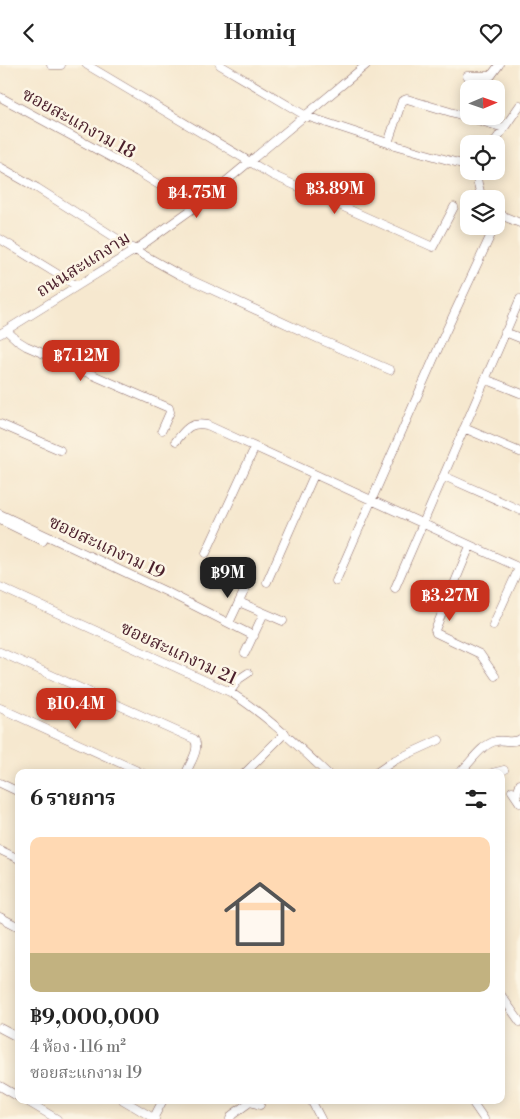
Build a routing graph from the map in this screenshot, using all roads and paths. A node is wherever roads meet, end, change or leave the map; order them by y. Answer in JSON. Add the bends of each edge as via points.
{"nodes":[{"id":1,"x":51,"y":65,"type":"edge"},
{"id":2,"x":61,"y":65,"type":"edge"},
{"id":3,"x":87,"y":65,"type":"edge"},
{"id":4,"x":220,"y":65,"type":"edge"},
{"id":5,"x":366,"y":65,"type":"edge"},
{"id":6,"x":499,"y":65,"type":"edge"},
{"id":7,"x":467,"y":76,"type":"dead end"},
{"id":8,"x":0,"y":97,"type":"edge"},
{"id":9,"x":520,"y":105,"type":"edge"},
{"id":10,"x":306,"y":116,"type":"junction"},
{"id":11,"x":504,"y":128,"type":"junction"},
{"id":12,"x":499,"y":135,"type":"edge"},
{"id":13,"x":388,"y":143,"type":"junction"},
{"id":14,"x":249,"y":160,"type":"junction"},
{"id":15,"x":460,"y":163,"type":"edge"},
{"id":16,"x":0,"y":167,"type":"edge"},
{"id":17,"x":195,"y":207,"type":"junction"},
{"id":18,"x":454,"y":207,"type":"dead end"},
{"id":19,"x":505,"y":216,"type":"edge"},
{"id":20,"x":520,"y":223,"type":"edge"},
{"id":21,"x":491,"y":235,"type":"edge"},
{"id":22,"x":0,"y":239,"type":"edge"},
{"id":23,"x":134,"y":250,"type":"junction"},
{"id":24,"x":77,"y":286,"type":"junction"},
{"id":25,"x":520,"y":299,"type":"edge"},
{"id":26,"x":3,"y":332,"type":"edge"},
{"id":27,"x":506,"y":332,"type":"junction"},
{"id":28,"x":520,"y":338,"type":"edge"},
{"id":29,"x":390,"y":370,"type":"dead end"},
{"id":30,"x":485,"y":379,"type":"junction"},
{"id":31,"x":520,"y":393,"type":"edge"},
{"id":32,"x":0,"y":424,"type":"edge"},
{"id":33,"x":464,"y":428,"type":"junction"},
{"id":34,"x":162,"y":430,"type":"dead end"},
{"id":35,"x":176,"y":441,"type":"dead end"},
{"id":36,"x":255,"y":447,"type":"junction"},
{"id":37,"x":60,"y":450,"type":"dead end"},
{"id":38,"x":520,"y":452,"type":"edge"},
{"id":39,"x":314,"y":475,"type":"junction"},
{"id":40,"x":444,"y":476,"type":"junction"},
{"id":41,"x":372,"y":501,"type":"junction"},
{"id":42,"x":520,"y":510,"type":"edge"},
{"id":43,"x":0,"y":514,"type":"edge"},
{"id":44,"x":0,"y":520,"type":"edge"},
{"id":45,"x":421,"y":524,"type":"junction"},
{"id":46,"x":43,"y":541,"type":"dead end"},
{"id":47,"x":470,"y":546,"type":"junction"},
{"id":48,"x":206,"y":553,"type":"dead end"},
{"id":49,"x":520,"y":568,"type":"edge"},
{"id":50,"x":336,"y":581,"type":"dead end"},
{"id":51,"x":267,"y":582,"type":"dead end"},
{"id":52,"x":247,"y":585,"type":"dead end"},
{"id":53,"x":0,"y":587,"type":"edge"},
{"id":54,"x":394,"y":587,"type":"dead end"},
{"id":55,"x":239,"y":602,"type":"junction"},
{"id":56,"x":264,"y":613,"type":"junction"},
{"id":57,"x":283,"y":621,"type":"dead end"},
{"id":58,"x":229,"y":623,"type":"junction"},
{"id":59,"x":493,"y":625,"type":"dead end"},
{"id":60,"x":254,"y":636,"type":"junction"},
{"id":61,"x":0,"y":651,"type":"edge"},
{"id":62,"x":245,"y":653,"type":"dead end"},
{"id":63,"x":248,"y":673,"type":"dead end"},
{"id":64,"x":495,"y":676,"type":"dead end"},
{"id":65,"x":230,"y":692,"type":"junction"},
{"id":66,"x":0,"y":708,"type":"edge"},
{"id":67,"x":285,"y":733,"type":"junction"},
{"id":68,"x":520,"y":739,"type":"edge"},
{"id":69,"x":439,"y":740,"type":"dead end"},
{"id":70,"x":133,"y":769,"type":"edge"},
{"id":71,"x":188,"y":769,"type":"edge"},
{"id":72,"x":248,"y":769,"type":"edge"},
{"id":73,"x":323,"y":769,"type":"edge"},
{"id":74,"x":382,"y":769,"type":"edge"},
{"id":75,"x":466,"y":769,"type":"edge"},
{"id":76,"x":0,"y":783,"type":"edge"},
{"id":77,"x":520,"y":784,"type":"edge"},
{"id":78,"x":15,"y":790,"type":"edge"},
{"id":79,"x":516,"y":797,"type":"edge"},
{"id":80,"x":0,"y":850,"type":"edge"},
{"id":81,"x":15,"y":857,"type":"edge"},
{"id":82,"x":0,"y":917,"type":"edge"},
{"id":83,"x":15,"y":925,"type":"edge"},
{"id":84,"x":505,"y":1001,"type":"edge"},
{"id":85,"x":520,"y":1022,"type":"edge"},
{"id":86,"x":0,"y":1027,"type":"edge"},
{"id":87,"x":15,"y":1036,"type":"edge"},
{"id":88,"x":0,"y":1085,"type":"edge"},
{"id":89,"x":15,"y":1094,"type":"edge"},
{"id":90,"x":32,"y":1104,"type":"edge"},
{"id":91,"x":130,"y":1104,"type":"edge"},
{"id":92,"x":161,"y":1104,"type":"edge"},
{"id":93,"x":246,"y":1104,"type":"edge"},
{"id":94,"x":314,"y":1104,"type":"edge"},
{"id":95,"x":474,"y":1104,"type":"edge"},
{"id":96,"x":57,"y":1119,"type":"edge"},
{"id":97,"x":154,"y":1119,"type":"edge"},
{"id":98,"x":230,"y":1119,"type":"edge"},
{"id":99,"x":321,"y":1119,"type":"edge"},
{"id":100,"x":484,"y":1119,"type":"edge"}],
"edges":[{"from":1,"to":2,"type":"street"},
{"from":3,"to":14,"type":"street"},
{"from":4,"to":10,"type":"street"},
{"from":5,"to":10,"type":"street","name":"ถนนสะแกงาม"},
{"from":6,"to":7,"type":"street","via":[[491,76]]},
{"from":8,"to":17,"type":"street","name":"ซอยสะแกงาม 18"},
{"from":9,"to":11,"type":"street"},
{"from":10,"to":13,"type":"street"},
{"from":10,"to":14,"type":"street","name":"ถนนสะแกงาม"},
{"from":11,"to":12,"type":"street"},
{"from":11,"to":13,"type":"street","via":[[407,99],[402,101]]},
{"from":13,"to":15,"type":"street"},
{"from":14,"to":17,"type":"street","name":"ถนนสะแกงาม"},
{"from":14,"to":18,"type":"street","via":[[272,175],[433,247]]},
{"from":16,"to":23,"type":"street"},
{"from":17,"to":23,"type":"street","name":"ถนนสะแกงาม"},
{"from":19,"to":20,"type":"street"},
{"from":21,"to":41,"type":"street"},
{"from":22,"to":24,"type":"street"},
{"from":23,"to":24,"type":"street","name":"ถนนสะแกงาม"},
{"from":23,"to":29,"type":"street","via":[[186,278]]},
{"from":24,"to":26,"type":"street","name":"ถนนสะแกงาม"},
{"from":25,"to":27,"type":"street"},
{"from":26,"to":34,"type":"street","via":[[26,346],[169,408]]},
{"from":27,"to":28,"type":"street"},
{"from":27,"to":30,"type":"street"},
{"from":30,"to":31,"type":"street"},
{"from":30,"to":33,"type":"street"},
{"from":32,"to":37,"type":"street"},
{"from":33,"to":38,"type":"street"},
{"from":33,"to":40,"type":"street"},
{"from":35,"to":36,"type":"street","via":[[187,427],[198,423]]},
{"from":36,"to":39,"type":"street"},
{"from":36,"to":48,"type":"street"},
{"from":39,"to":41,"type":"street"},
{"from":39,"to":51,"type":"street"},
{"from":40,"to":42,"type":"street"},
{"from":40,"to":45,"type":"street"},
{"from":41,"to":45,"type":"street"},
{"from":41,"to":50,"type":"street"},
{"from":43,"to":58,"type":"street","name":"ซอยสะแกงาม 19"},
{"from":44,"to":46,"type":"street"},
{"from":45,"to":47,"type":"street"},
{"from":45,"to":54,"type":"street"},
{"from":47,"to":49,"type":"street"},
{"from":47,"to":64,"type":"street","via":[[435,630],[480,654]]},
{"from":49,"to":59,"type":"street"},
{"from":52,"to":55,"type":"street"},
{"from":53,"to":65,"type":"street","name":"ซอยสะแกงาม 21"},
{"from":55,"to":56,"type":"street"},
{"from":55,"to":58,"type":"street"},
{"from":56,"to":57,"type":"street"},
{"from":56,"to":60,"type":"street"},
{"from":58,"to":60,"type":"street","name":"ซอยสะแกงาม 19"},
{"from":60,"to":62,"type":"street"},
{"from":61,"to":71,"type":"street","via":[[194,739],[197,748]]},
{"from":63,"to":65,"type":"street","via":[[238,679]]},
{"from":65,"to":67,"type":"street","name":"ซอยสะแกงาม 21"},
{"from":66,"to":70,"type":"street"},
{"from":67,"to":72,"type":"street"},
{"from":67,"to":73,"type":"street","name":"ซอยสะแกงาม 21"},
{"from":68,"to":75,"type":"street","via":[[495,741],[470,760]]},
{"from":69,"to":74,"type":"street"},
{"from":76,"to":78,"type":"street"},
{"from":77,"to":79,"type":"street"},
{"from":80,"to":81,"type":"street"},
{"from":82,"to":83,"type":"street"},
{"from":84,"to":85,"type":"street"},
{"from":86,"to":87,"type":"street"},
{"from":88,"to":89,"type":"street"},
{"from":90,"to":96,"type":"street"},
{"from":91,"to":97,"type":"street"},
{"from":92,"to":97,"type":"street"},
{"from":93,"to":98,"type":"street"},
{"from":94,"to":99,"type":"street"},
{"from":95,"to":100,"type":"street"}]}
